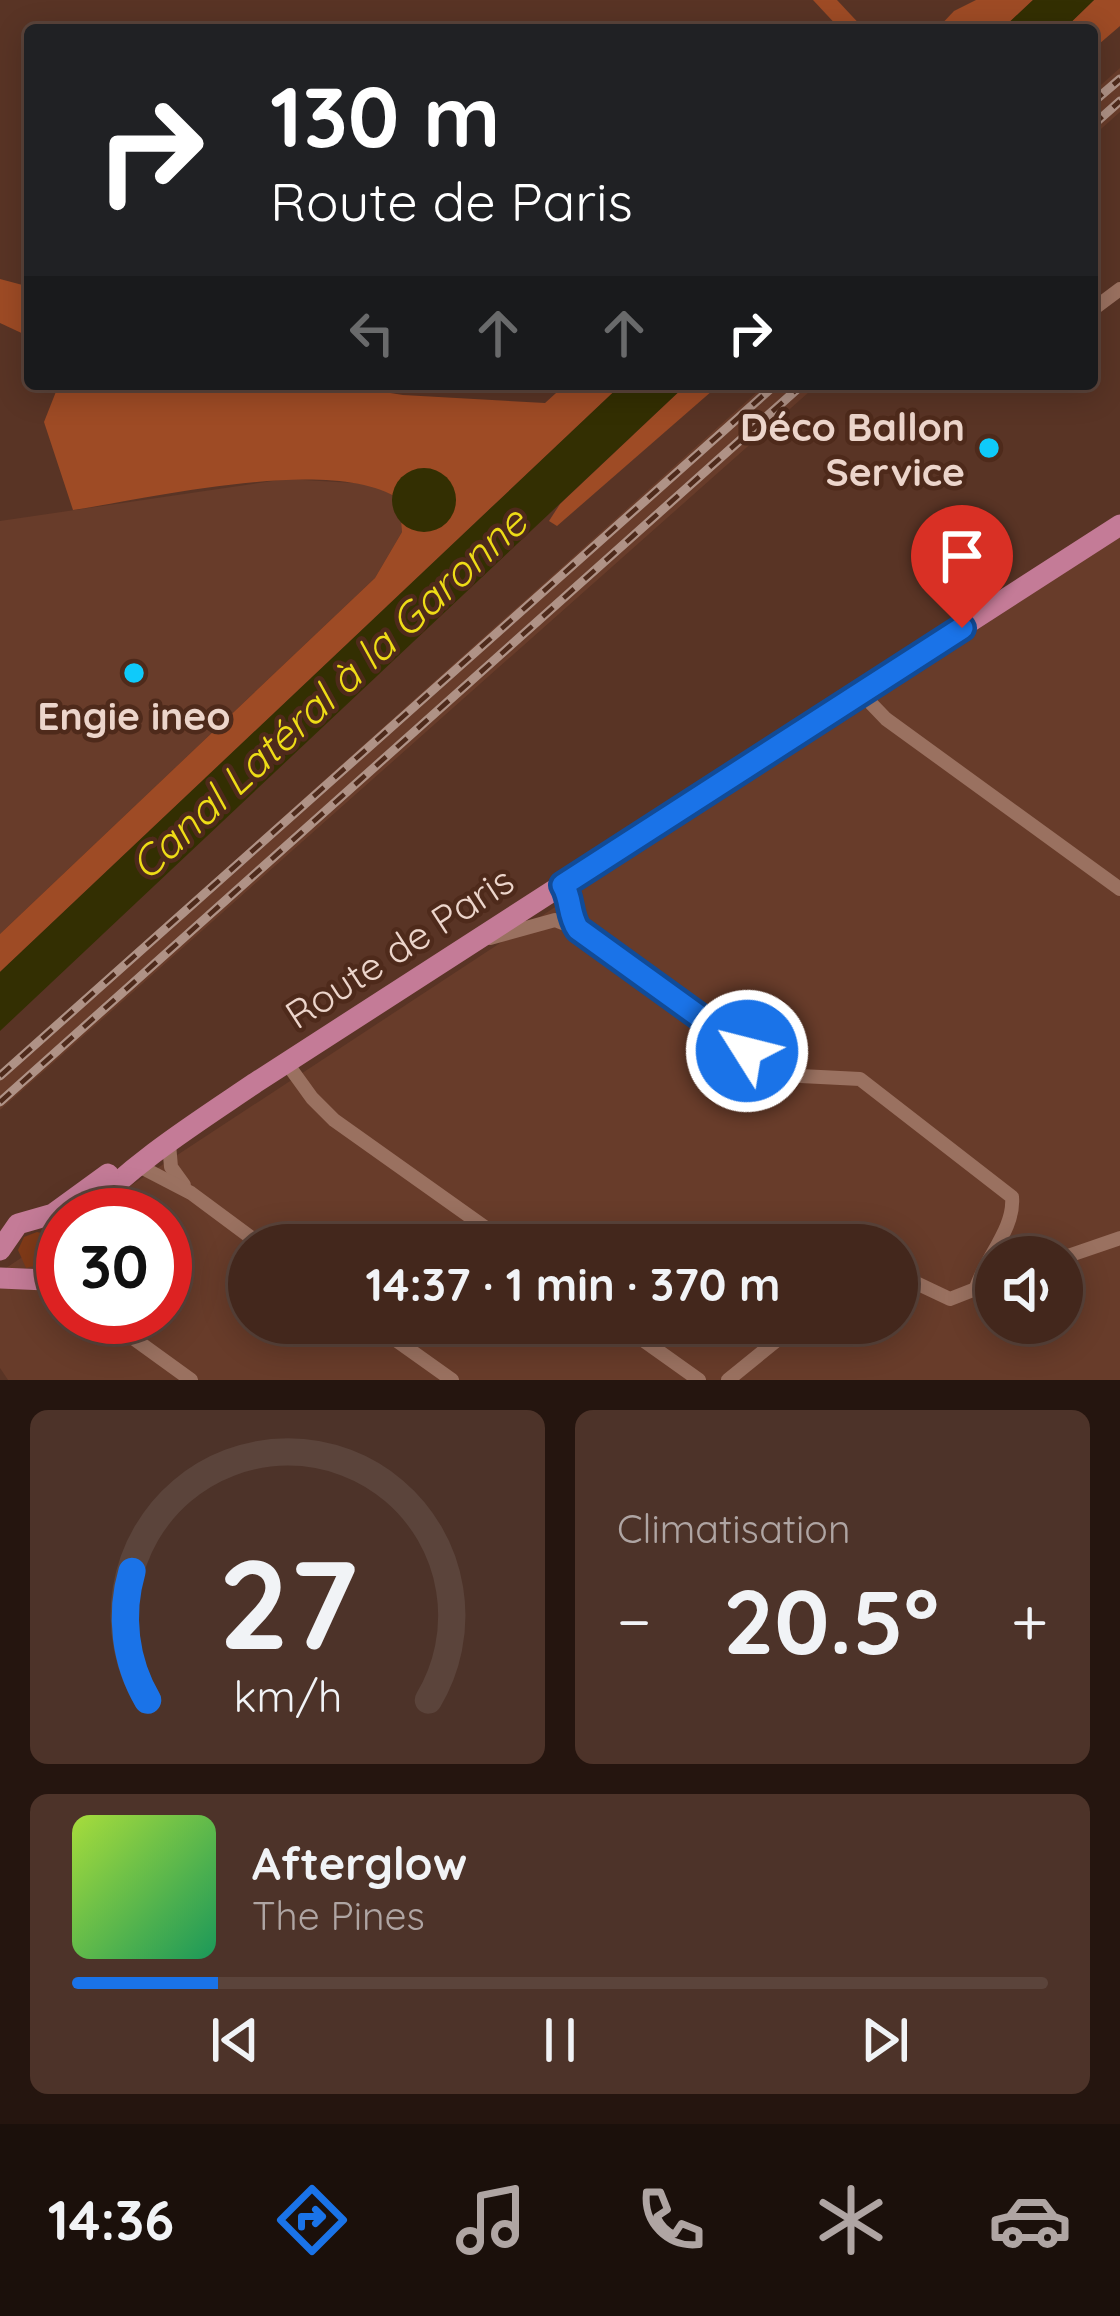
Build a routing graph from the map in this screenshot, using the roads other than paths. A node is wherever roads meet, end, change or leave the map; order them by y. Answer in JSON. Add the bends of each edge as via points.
{"nodes":[{"id":1,"x":1120,"y":525,"type":"edge"},
{"id":2,"x":861,"y":693,"type":"junction"},
{"id":3,"x":563,"y":885,"type":"junction"},
{"id":4,"x":1120,"y":889,"type":"edge"},
{"id":5,"x":578,"y":929,"type":"junction"},
{"id":6,"x":479,"y":939,"type":"junction"},
{"id":7,"x":286,"y":1062,"type":"junction"},
{"id":8,"x":201,"y":1119,"type":"junction"},
{"id":9,"x":169,"y":1144,"type":"junction"},
{"id":10,"x":139,"y":1166,"type":"junction"},
{"id":11,"x":90,"y":1188,"type":"edge"},
{"id":12,"x":114,"y":1188,"type":"edge"},
{"id":13,"x":181,"y":1188,"type":"edge"},
{"id":14,"x":187,"y":1188,"type":"edge"},
{"id":15,"x":192,"y":1194,"type":"edge"},
{"id":16,"x":36,"y":1219,"type":"edge"},
{"id":17,"x":233,"y":1224,"type":"edge"},
{"id":18,"x":480,"y":1224,"type":"edge"},
{"id":19,"x":1001,"y":1236,"type":"edge"},
{"id":20,"x":1120,"y":1238,"type":"edge"},
{"id":21,"x":2,"y":1248,"type":"edge"},
{"id":22,"x":1083,"y":1251,"type":"edge"},
{"id":23,"x":10,"y":1278,"type":"edge"},
{"id":24,"x":918,"y":1284,"type":"edge"},
{"id":25,"x":975,"y":1288,"type":"edge"},
{"id":26,"x":141,"y":1344,"type":"edge"},
{"id":27,"x":401,"y":1344,"type":"edge"},
{"id":28,"x":649,"y":1344,"type":"edge"},
{"id":29,"x":772,"y":1344,"type":"edge"},
{"id":30,"x":191,"y":1380,"type":"edge"},
{"id":31,"x":452,"y":1380,"type":"edge"},
{"id":32,"x":699,"y":1380,"type":"edge"},
{"id":33,"x":728,"y":1380,"type":"edge"}],
"edges":[{"from":1,"to":2,"type":"main road","name":"Route de Paris"},
{"from":2,"to":3,"type":"main road","name":"Route de Paris"},
{"from":2,"to":4,"type":"street"},
{"from":3,"to":5,"type":"street"},
{"from":3,"to":6,"type":"main road","name":"Route de Paris"},
{"from":5,"to":6,"type":"street","via":[[544,921]]},
{"from":5,"to":19,"type":"street","via":[[781,1075],[860,1079],[1012,1197],[1014,1215]]},
{"from":6,"to":7,"type":"main road","name":"Route de Paris"},
{"from":7,"to":8,"type":"main road","name":"Route de Paris"},
{"from":7,"to":18,"type":"street","via":[[334,1120]]},
{"from":8,"to":9,"type":"main road","name":"Route de Paris"},
{"from":8,"to":11,"type":"main road","name":"Route de Paris"},
{"from":9,"to":10,"type":"main road","name":"Route de Paris"},
{"from":9,"to":14,"type":"street","via":[[171,1167]]},
{"from":10,"to":12,"type":"main road","name":"Route de Paris"},
{"from":10,"to":13,"type":"street"},
{"from":15,"to":17,"type":"street"},
{"from":16,"to":21,"type":"main road","name":"Route de Paris","via":[[18,1224]]},
{"from":20,"to":22,"type":"street"},
{"from":21,"to":23,"type":"main road","name":"Route de Paris"},
{"from":24,"to":25,"type":"street","via":[[950,1299]]},
{"from":26,"to":30,"type":"street"},
{"from":27,"to":31,"type":"street"},
{"from":28,"to":32,"type":"street"},
{"from":29,"to":33,"type":"street"}]}
